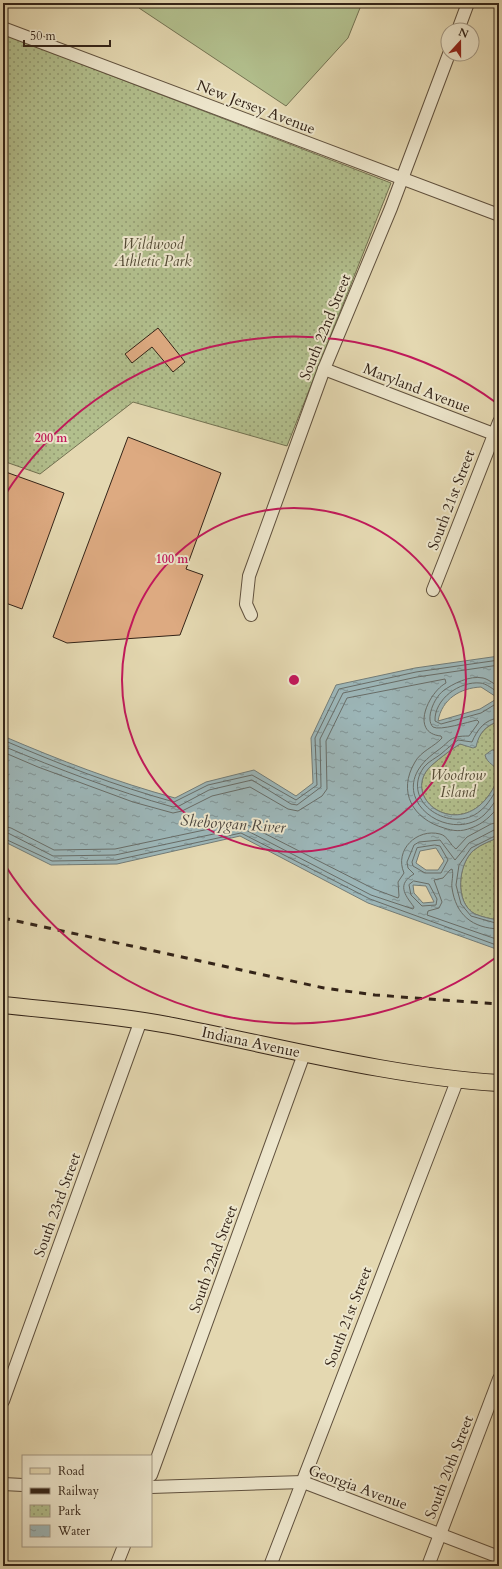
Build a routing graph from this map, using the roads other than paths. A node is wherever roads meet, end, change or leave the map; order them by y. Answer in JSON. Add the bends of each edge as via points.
{"nodes":[{"id":1,"x":468,"y":3,"type":"edge"},
{"id":2,"x":461,"y":22,"type":"edge"},
{"id":3,"x":3,"y":28,"type":"edge"},
{"id":4,"x":446,"y":62,"type":"edge"},
{"id":5,"x":402,"y":179,"type":"junction"},
{"id":6,"x":499,"y":215,"type":"edge"},
{"id":7,"x":324,"y":370,"type":"junction"},
{"id":8,"x":499,"y":422,"type":"edge"},
{"id":9,"x":496,"y":435,"type":"edge"},
{"id":10,"x":433,"y":590,"type":"dead end"},
{"id":11,"x":251,"y":615,"type":"dead end"},
{"id":12,"x":3,"y":1005,"type":"edge"},
{"id":13,"x":141,"y":1020,"type":"junction"},
{"id":14,"x":304,"y":1054,"type":"junction"},
{"id":15,"x":457,"y":1081,"type":"junction"},
{"id":16,"x":499,"y":1083,"type":"edge"},
{"id":17,"x":499,"y":1379,"type":"edge"},
{"id":18,"x":3,"y":1401,"type":"edge"},
{"id":19,"x":152,"y":1473,"type":"edge"},
{"id":20,"x":303,"y":1482,"type":"junction"},
{"id":21,"x":3,"y":1484,"type":"edge"},
{"id":22,"x":22,"y":1485,"type":"edge"},
{"id":23,"x":152,"y":1487,"type":"edge"},
{"id":24,"x":440,"y":1534,"type":"junction"},
{"id":25,"x":124,"y":1547,"type":"edge"},
{"id":26,"x":499,"y":1557,"type":"edge"},
{"id":27,"x":116,"y":1566,"type":"edge"},
{"id":28,"x":270,"y":1566,"type":"edge"},
{"id":29,"x":428,"y":1566,"type":"edge"}],
"edges":[{"from":1,"to":2,"type":"street"},
{"from":3,"to":5,"type":"street","name":"New Jersey Avenue"},
{"from":4,"to":5,"type":"street","name":"South 22nd Street"},
{"from":5,"to":6,"type":"street","name":"New Jersey Avenue"},
{"from":5,"to":7,"type":"street","name":"South 22nd Street"},
{"from":7,"to":9,"type":"street","name":"Maryland Avenue"},
{"from":7,"to":11,"type":"street","name":"South 22nd Street","via":[[249,576],[246,604]]},
{"from":8,"to":9,"type":"street","name":"South 21st Street"},
{"from":9,"to":10,"type":"street","name":"South 21st Street"},
{"from":12,"to":13,"type":"main road","name":"Indiana Avenue"},
{"from":13,"to":14,"type":"main road","name":"Indiana Avenue"},
{"from":13,"to":18,"type":"street","name":"South 23rd Street"},
{"from":14,"to":15,"type":"main road","name":"Indiana Avenue"},
{"from":14,"to":19,"type":"street","name":"South 22nd Street"},
{"from":15,"to":16,"type":"main road","name":"Indiana Avenue"},
{"from":15,"to":20,"type":"street","name":"South 21st Street"},
{"from":17,"to":24,"type":"street","name":"South 20th Street"},
{"from":20,"to":23,"type":"street","name":"Georgia Avenue"},
{"from":20,"to":24,"type":"street","name":"Georgia Avenue"},
{"from":20,"to":28,"type":"street","name":"South 21st Street"},
{"from":21,"to":22,"type":"street"},
{"from":24,"to":26,"type":"street","name":"Georgia Avenue"},
{"from":24,"to":29,"type":"street","name":"South 20th Street"},
{"from":25,"to":27,"type":"street"}]}
